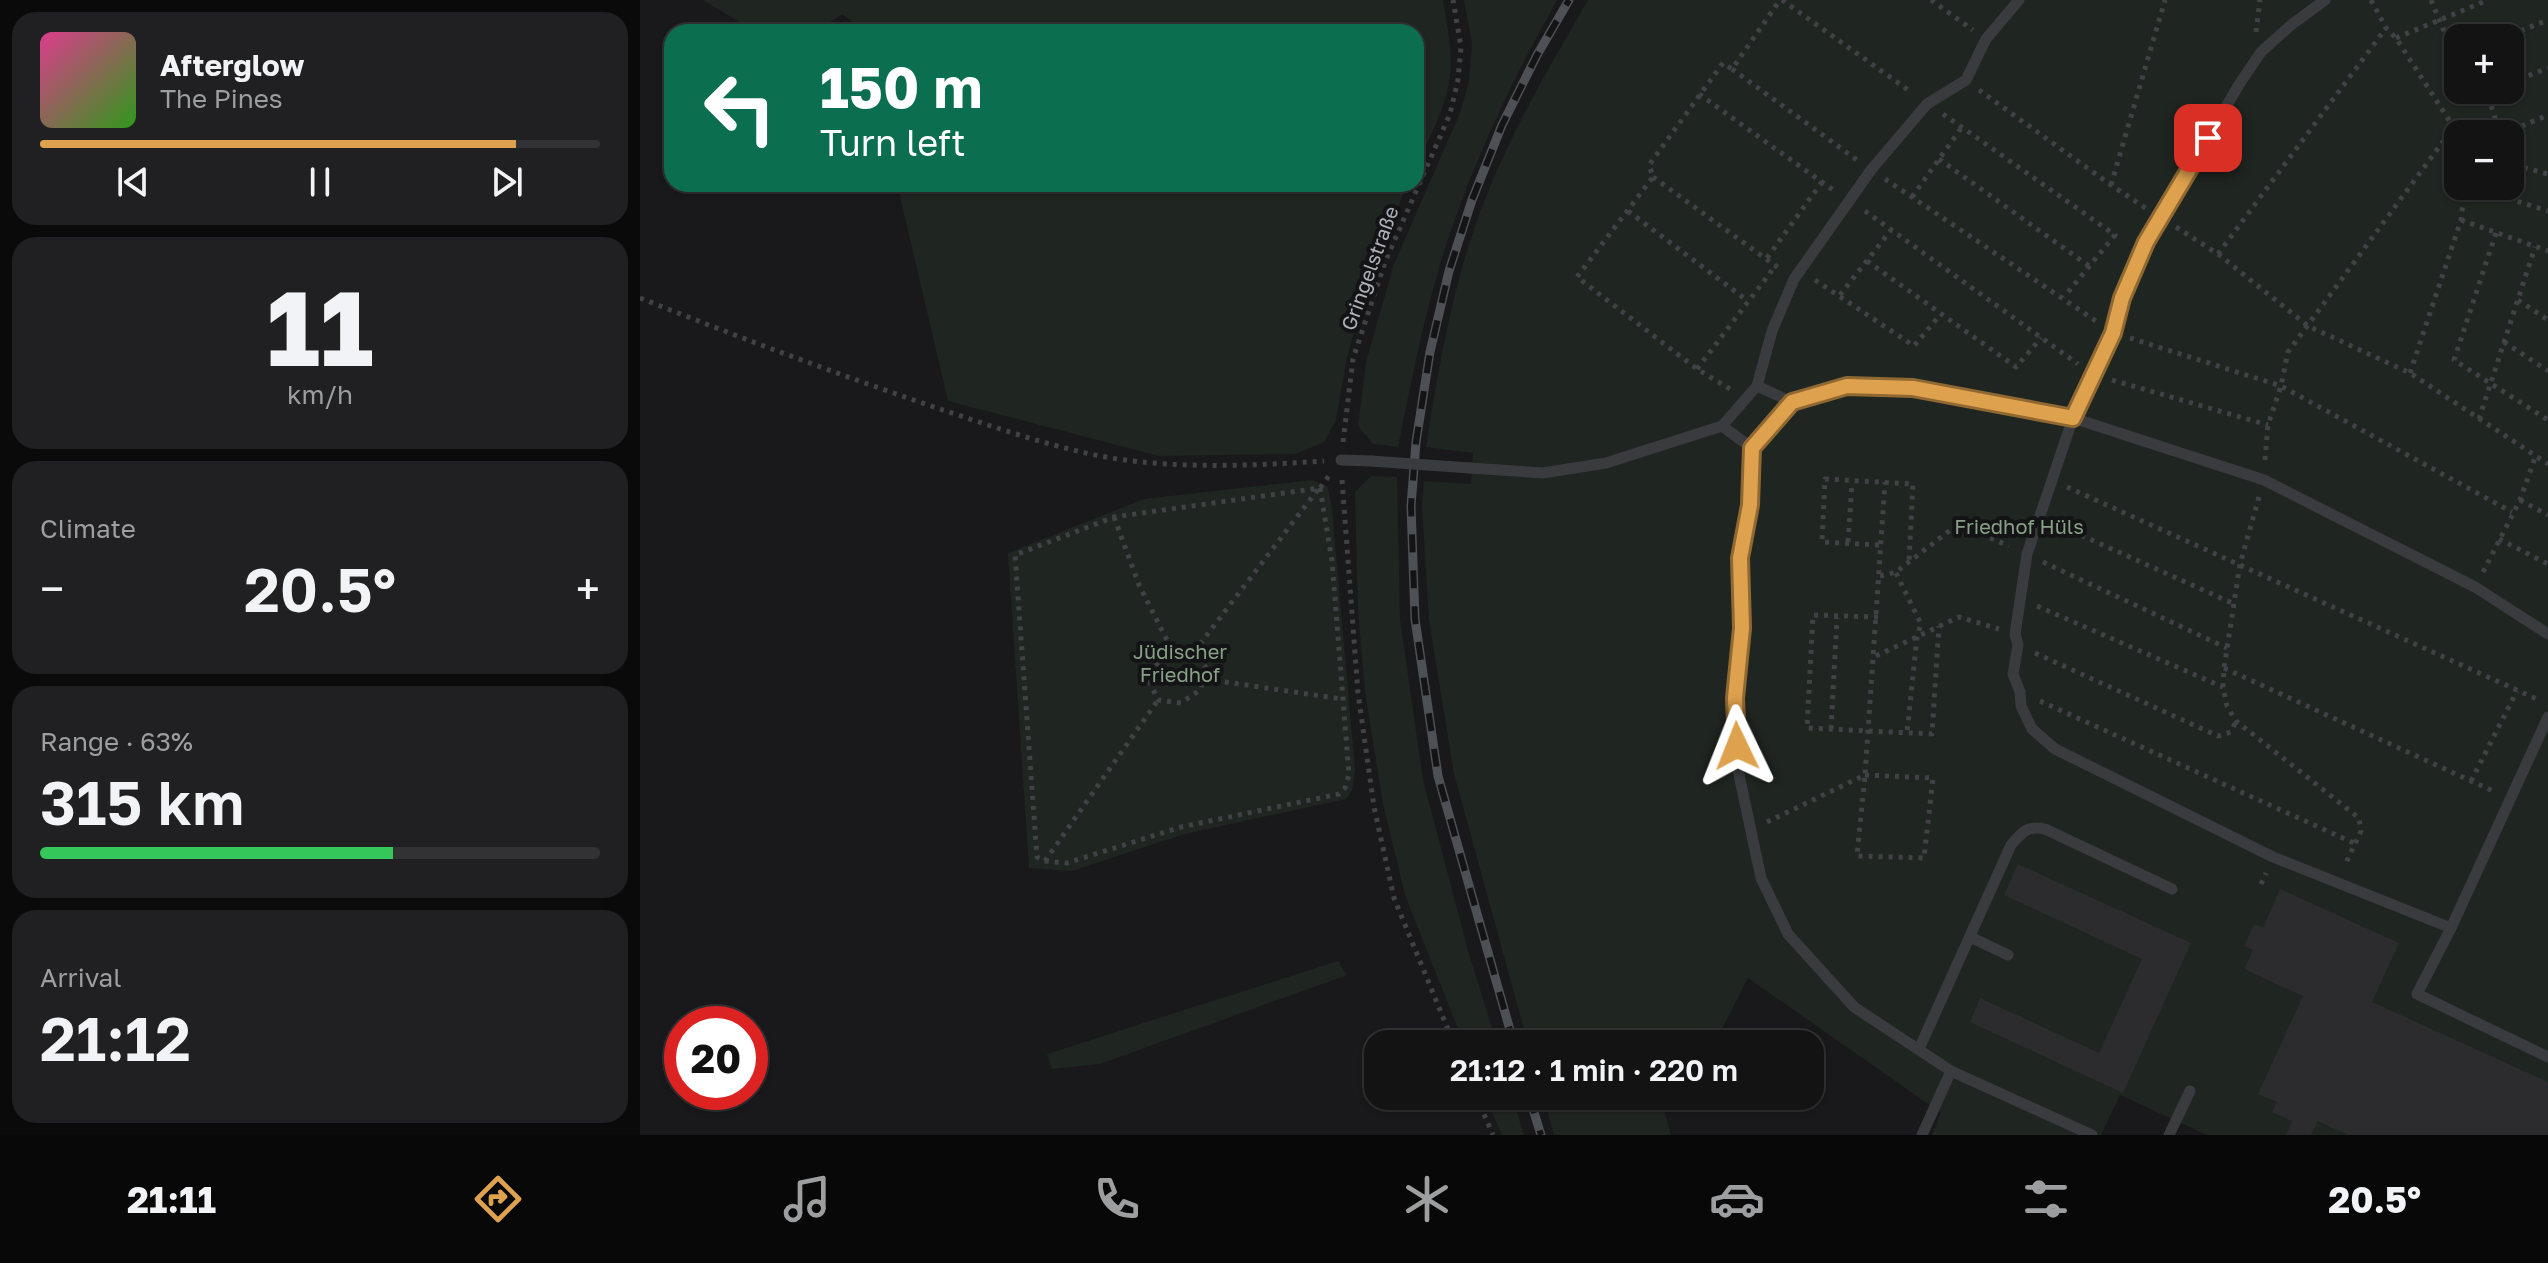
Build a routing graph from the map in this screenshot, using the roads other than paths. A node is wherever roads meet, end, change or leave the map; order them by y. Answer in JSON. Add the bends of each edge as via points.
{"nodes":[{"id":1,"x":2019,"y":0,"type":"edge"},
{"id":2,"x":2325,"y":0,"type":"edge"},
{"id":3,"x":1757,"y":386,"type":"junction"},
{"id":4,"x":1792,"y":402,"type":"junction"},
{"id":5,"x":2073,"y":418,"type":"junction"},
{"id":6,"x":1722,"y":426,"type":"junction"},
{"id":7,"x":1752,"y":448,"type":"junction"},
{"id":8,"x":1341,"y":460,"type":"road end"},
{"id":9,"x":2548,"y":634,"type":"edge"},
{"id":10,"x":2548,"y":717,"type":"edge"},
{"id":11,"x":2172,"y":889,"type":"dead end"},
{"id":12,"x":2451,"y":928,"type":"junction"},
{"id":13,"x":1970,"y":937,"type":"junction"},
{"id":14,"x":2008,"y":955,"type":"dead end"},
{"id":15,"x":1919,"y":1049,"type":"junction"},
{"id":16,"x":2548,"y":1057,"type":"edge"},
{"id":17,"x":1951,"y":1071,"type":"junction"},
{"id":18,"x":2190,"y":1091,"type":"dead end"},
{"id":19,"x":1922,"y":1135,"type":"edge"},
{"id":20,"x":2092,"y":1135,"type":"edge"},
{"id":21,"x":2169,"y":1135,"type":"edge"}],
"edges":[{"from":1,"to":3,"type":"lane","via":[[1986,39],[1966,80],[1927,104],[1871,170],[1797,275],[1772,331]]},
{"from":2,"to":5,"type":"lane","via":[[2261,52],[2240,83],[2146,242],[2113,333]]},
{"from":3,"to":4,"type":"lane"},
{"from":3,"to":6,"type":"lane"},
{"from":4,"to":5,"type":"lane","via":[[1847,386],[1913,388]]},
{"from":4,"to":7,"type":"lane"},
{"from":5,"to":9,"type":"lane","via":[[2264,480],[2475,587]]},
{"from":5,"to":12,"type":"lane","via":[[2038,516],[2019,598],[2013,674],[2032,729],[2055,749],[2273,857]]},
{"from":6,"to":7,"type":"lane"},
{"from":6,"to":8,"type":"lane","bridge":true,"via":[[1606,463],[1543,473]]},
{"from":7,"to":15,"type":"lane","via":[[1750,505],[1740,558],[1742,628],[1735,698],[1738,770],[1761,878],[1788,934],[1854,1007]]},
{"from":10,"to":12,"type":"lane"},
{"from":11,"to":13,"type":"lane","via":[[2033,826],[2011,845]]},
{"from":12,"to":16,"type":"lane","via":[[2417,994]]},
{"from":13,"to":14,"type":"lane"},
{"from":13,"to":15,"type":"lane"},
{"from":15,"to":17,"type":"lane"},
{"from":17,"to":19,"type":"lane"},
{"from":17,"to":20,"type":"lane"},
{"from":18,"to":21,"type":"lane"}]}
